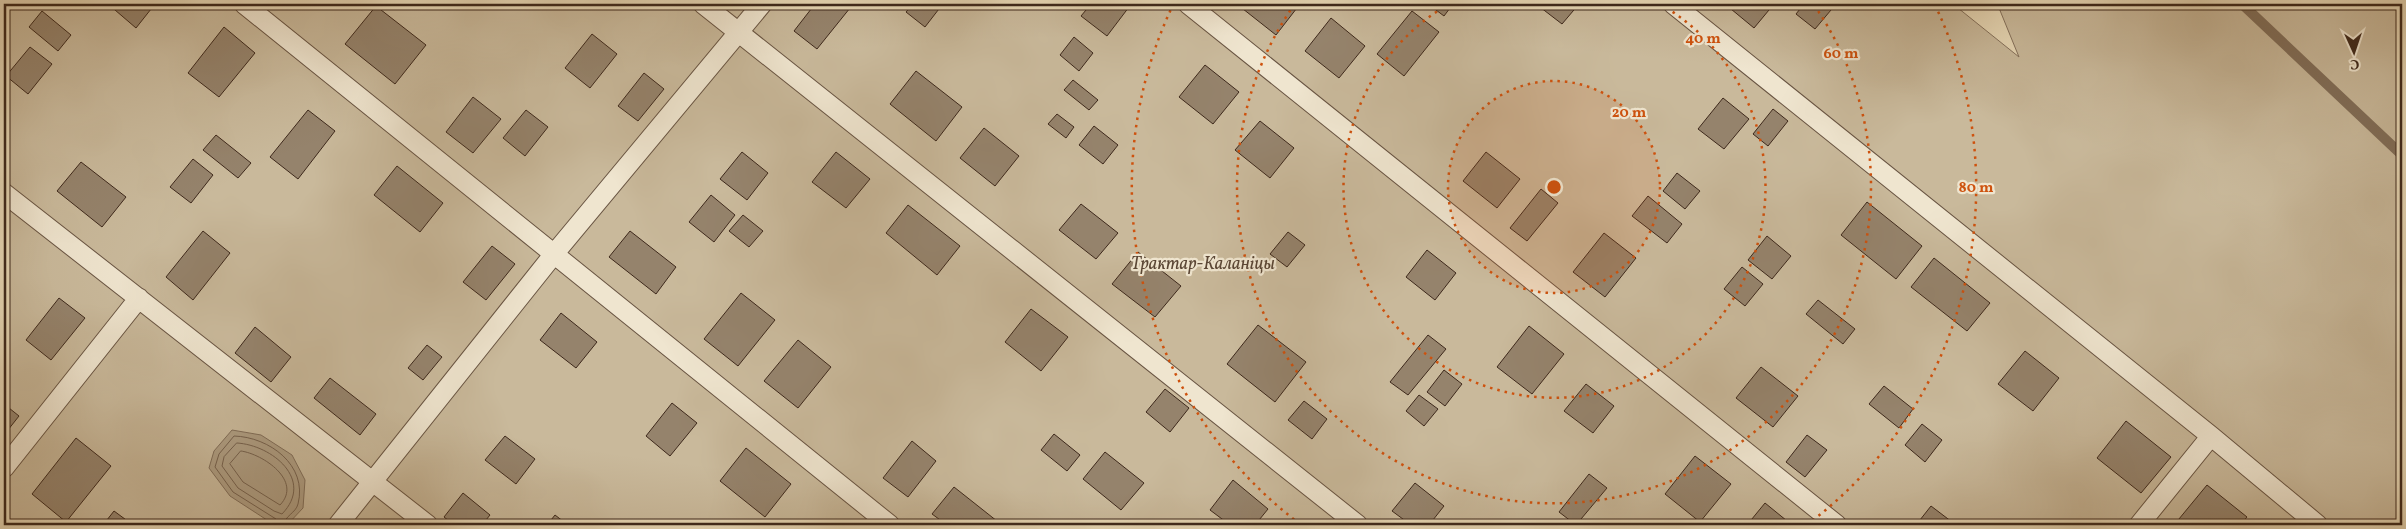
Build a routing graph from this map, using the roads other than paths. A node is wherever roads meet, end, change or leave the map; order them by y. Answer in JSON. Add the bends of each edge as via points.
{"nodes":[{"id":1,"x":244,"y":4,"type":"edge"},
{"id":2,"x":703,"y":4,"type":"edge"},
{"id":3,"x":762,"y":4,"type":"edge"},
{"id":4,"x":1188,"y":4,"type":"edge"},
{"id":5,"x":1673,"y":4,"type":"edge"},
{"id":6,"x":740,"y":34,"type":"junction"},
{"id":7,"x":4,"y":193,"type":"edge"},
{"id":8,"x":554,"y":254,"type":"junction"},
{"id":9,"x":139,"y":298,"type":"junction"},
{"id":10,"x":2211,"y":436,"type":"junction"},
{"id":11,"x":4,"y":468,"type":"edge"},
{"id":12,"x":374,"y":481,"type":"junction"},
{"id":13,"x":338,"y":525,"type":"edge"},
{"id":14,"x":428,"y":525,"type":"edge"},
{"id":15,"x":890,"y":525,"type":"edge"},
{"id":16,"x":1358,"y":525,"type":"edge"},
{"id":17,"x":1837,"y":525,"type":"edge"},
{"id":18,"x":2139,"y":525,"type":"edge"},
{"id":19,"x":2318,"y":525,"type":"edge"}],
"edges":[{"from":1,"to":8,"type":"lane"},
{"from":2,"to":6,"type":"lane"},
{"from":3,"to":6,"type":"lane"},
{"from":4,"to":17,"type":"lane"},
{"from":5,"to":10,"type":"lane"},
{"from":6,"to":8,"type":"lane"},
{"from":6,"to":16,"type":"lane"},
{"from":7,"to":9,"type":"lane"},
{"from":8,"to":12,"type":"lane"},
{"from":8,"to":15,"type":"lane"},
{"from":9,"to":11,"type":"lane"},
{"from":9,"to":12,"type":"lane"},
{"from":10,"to":18,"type":"lane"},
{"from":10,"to":19,"type":"lane"},
{"from":12,"to":13,"type":"lane"},
{"from":12,"to":14,"type":"lane"}]}
